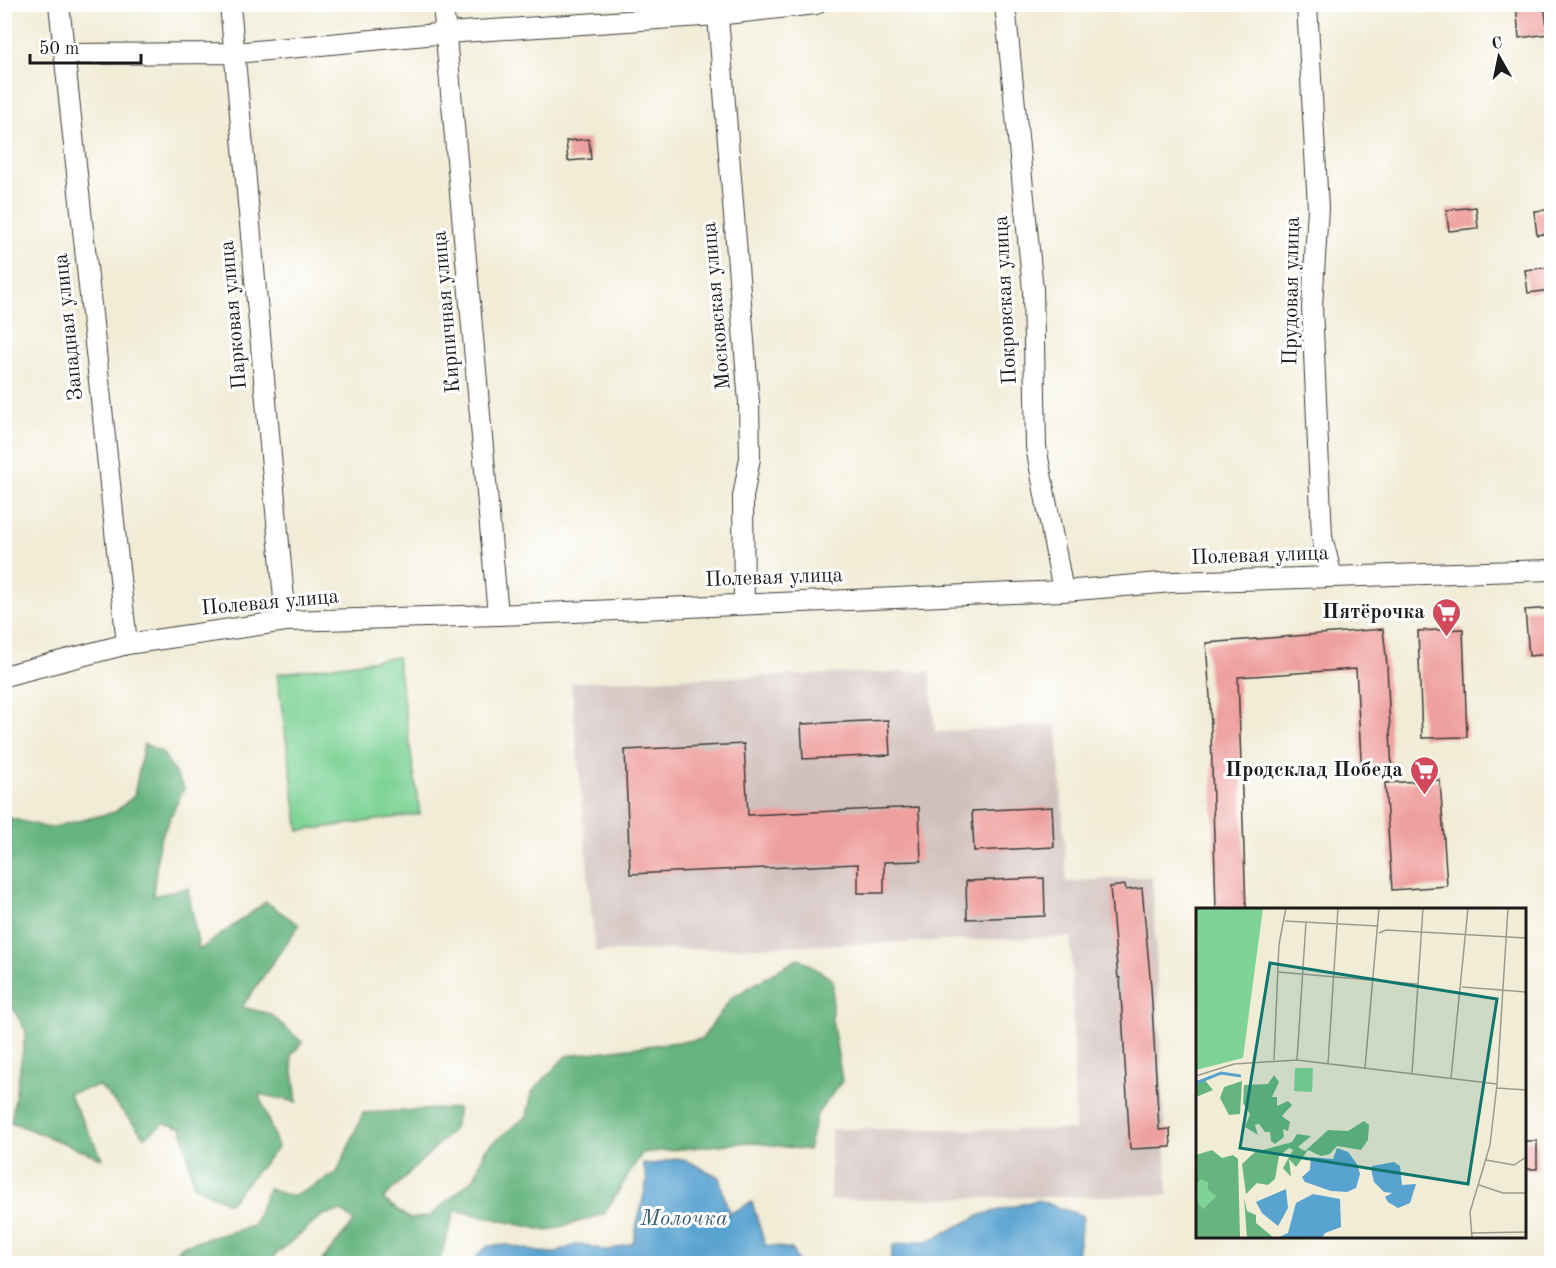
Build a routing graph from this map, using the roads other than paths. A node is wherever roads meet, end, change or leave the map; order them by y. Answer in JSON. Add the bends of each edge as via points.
{"nodes":[{"id":1,"x":59,"y":4,"type":"edge"},
{"id":2,"x":230,"y":4,"type":"edge"},
{"id":3,"x":444,"y":4,"type":"edge"},
{"id":4,"x":816,"y":4,"type":"edge"},
{"id":5,"x":1005,"y":4,"type":"edge"},
{"id":6,"x":1307,"y":4,"type":"edge"},
{"id":7,"x":717,"y":10,"type":"edge"},
{"id":8,"x":447,"y":33,"type":"junction"},
{"id":9,"x":235,"y":53,"type":"junction"},
{"id":10,"x":65,"y":54,"type":"junction"},
{"id":11,"x":1551,"y":570,"type":"edge"},
{"id":12,"x":1332,"y":577,"type":"junction"},
{"id":13,"x":1063,"y":591,"type":"junction"},
{"id":14,"x":744,"y":603,"type":"junction"},
{"id":15,"x":498,"y":615,"type":"junction"},
{"id":16,"x":286,"y":621,"type":"junction"},
{"id":17,"x":128,"y":644,"type":"junction"},
{"id":18,"x":4,"y":675,"type":"edge"}],
"edges":[{"from":1,"to":10,"type":"street","name":"Западная улица"},
{"from":2,"to":9,"type":"street","name":"Парковая улица"},
{"from":3,"to":8,"type":"street","name":"Кирпичная улица"},
{"from":4,"to":7,"type":"street"},
{"from":5,"to":13,"type":"street","name":"Покровская улица","via":[[1033,290],[1036,447]]},
{"from":6,"to":12,"type":"street","name":"Прудовая улица","via":[[1318,208],[1312,318],[1322,537]]},
{"from":7,"to":8,"type":"street"},
{"from":7,"to":14,"type":"street","name":"Московская улица","via":[[749,403],[750,458],[743,497]]},
{"from":8,"to":9,"type":"street"},
{"from":8,"to":15,"type":"street","name":"Кирпичная улица"},
{"from":9,"to":10,"type":"street"},
{"from":9,"to":16,"type":"street","name":"Парковая улица"},
{"from":10,"to":17,"type":"street","name":"Западная улица"},
{"from":11,"to":12,"type":"street","name":"Полевая улица"},
{"from":12,"to":13,"type":"street","name":"Полевая улица","via":[[1173,582]]},
{"from":13,"to":14,"type":"street","name":"Полевая улица"},
{"from":14,"to":15,"type":"street","name":"Полевая улица"},
{"from":15,"to":16,"type":"street","name":"Полевая улица"},
{"from":16,"to":17,"type":"street","name":"Полевая улица"},
{"from":17,"to":18,"type":"street","name":"Полевая улица"}]}
